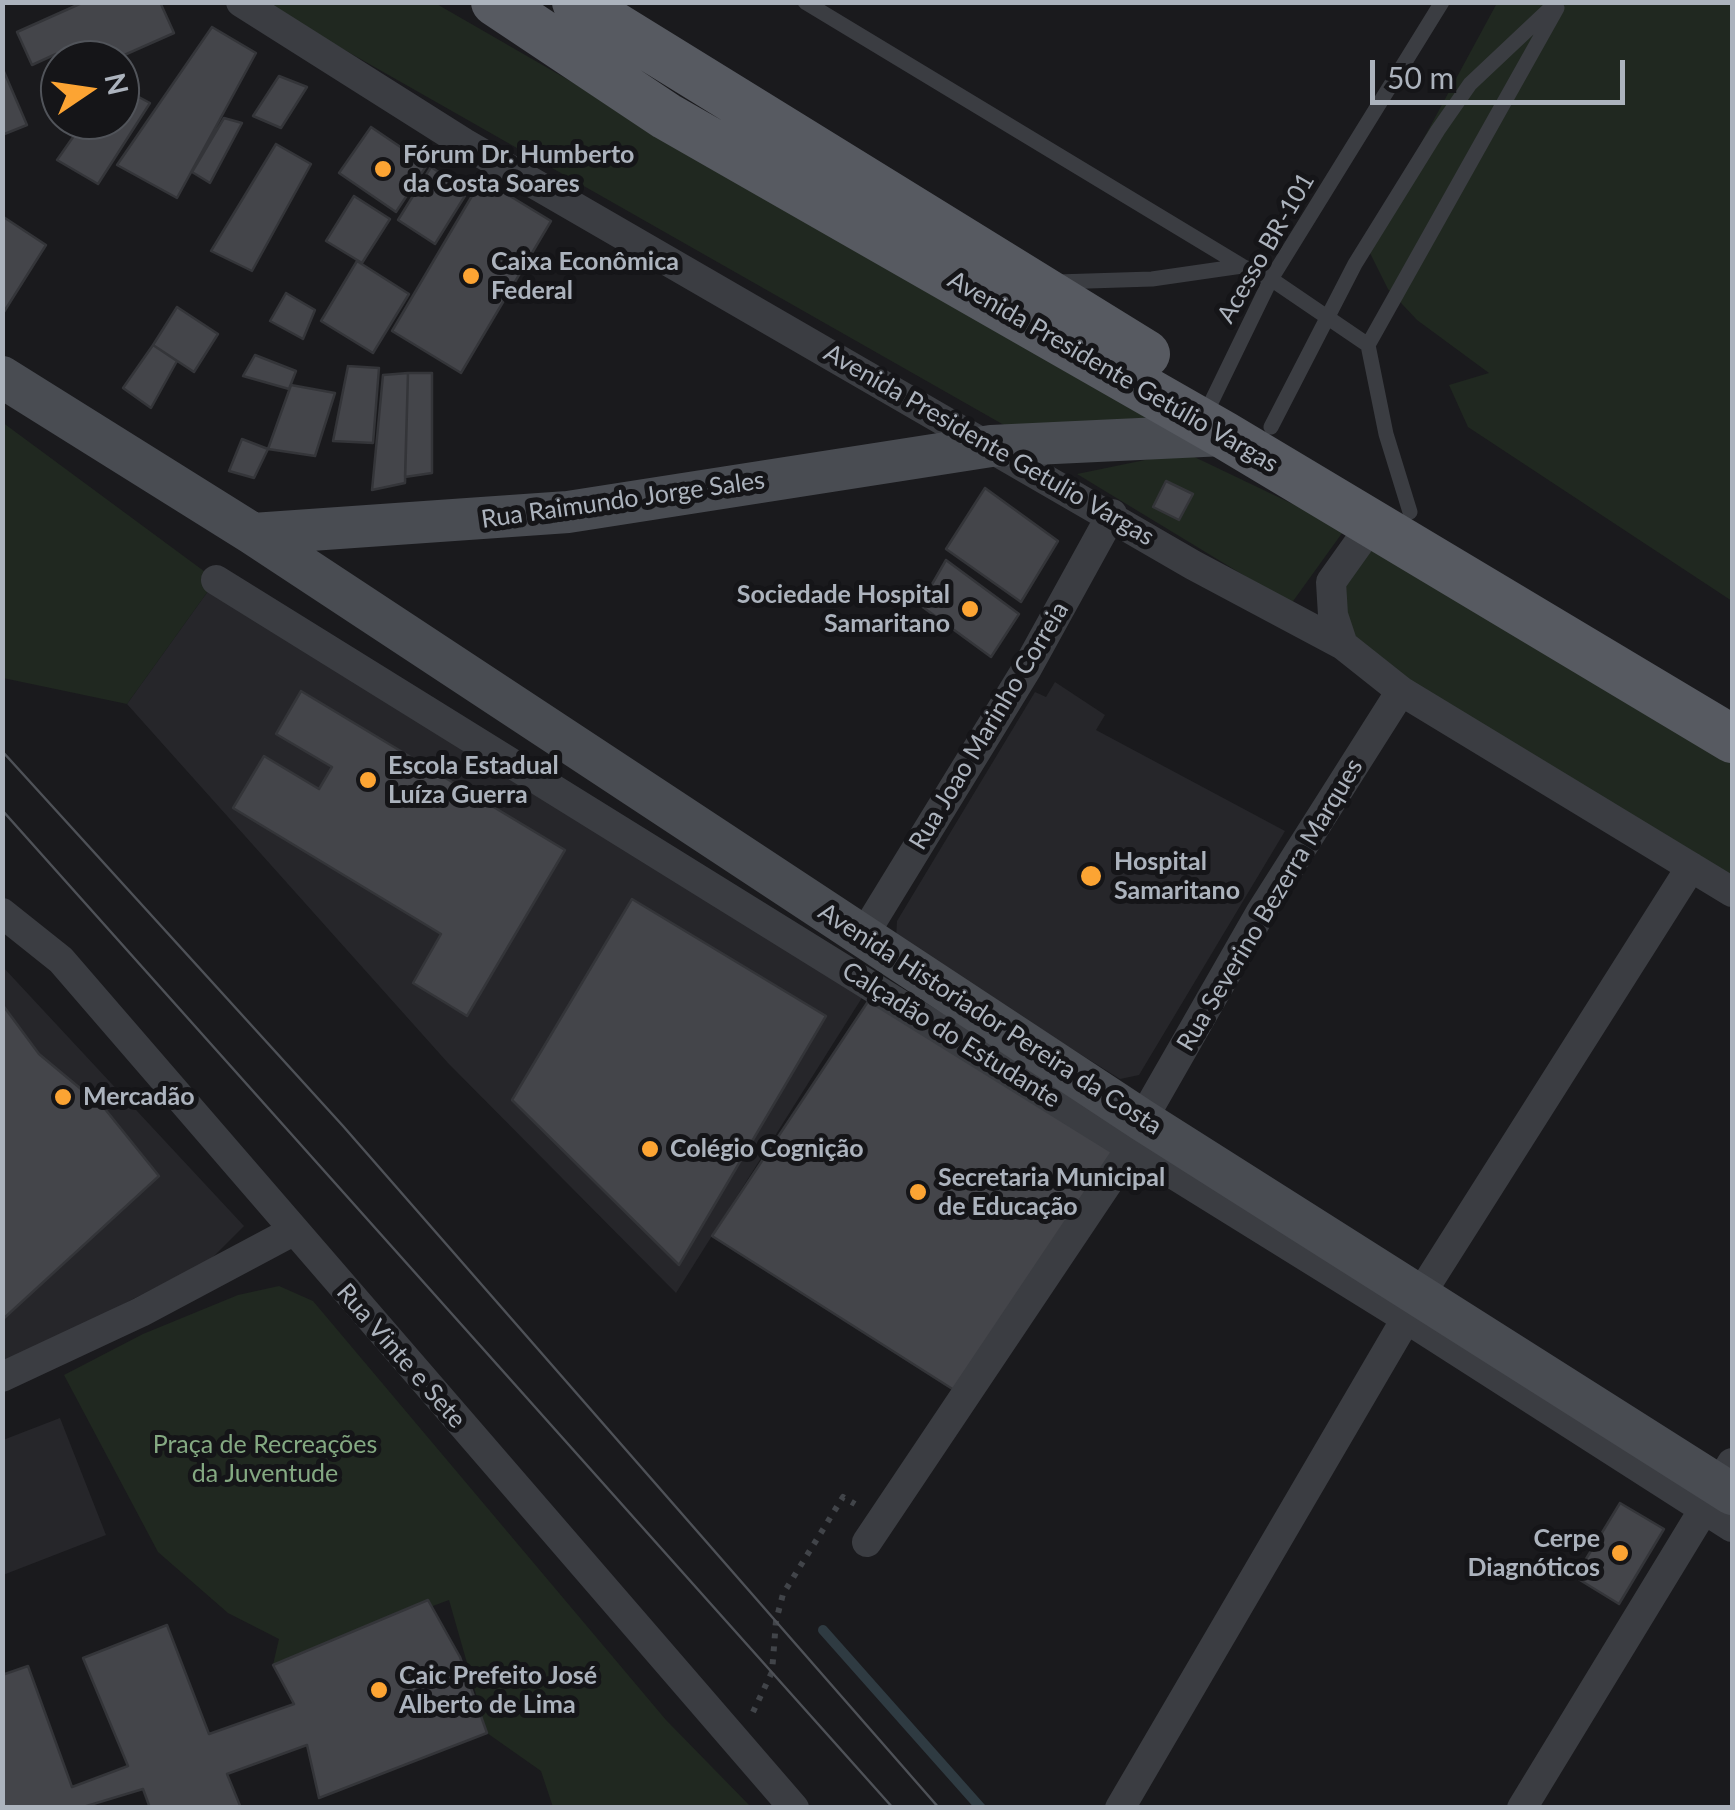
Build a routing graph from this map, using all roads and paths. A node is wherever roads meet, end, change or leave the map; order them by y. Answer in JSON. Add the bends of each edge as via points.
{"nodes":[{"id":1,"x":495,"y":2,"type":"edge"},
{"id":2,"x":576,"y":2,"type":"edge"},
{"id":3,"x":805,"y":2,"type":"edge"},
{"id":4,"x":1442,"y":2,"type":"edge"},
{"id":5,"x":1559,"y":2,"type":"edge"},
{"id":6,"x":242,"y":3,"type":"edge"},
{"id":7,"x":1242,"y":266,"type":"junction"},
{"id":8,"x":1272,"y":279,"type":"junction"},
{"id":9,"x":1032,"y":283,"type":"junction"},
{"id":10,"x":1326,"y":319,"type":"junction"},
{"id":11,"x":1368,"y":345,"type":"junction"},
{"id":12,"x":2,"y":377,"type":"edge"},
{"id":13,"x":1214,"y":417,"type":"junction"},
{"id":14,"x":1271,"y":428,"type":"junction"},
{"id":15,"x":991,"y":446,"type":"junction"},
{"id":16,"x":1112,"y":514,"type":"junction"},
{"id":17,"x":1392,"y":517,"type":"junction"},
{"id":18,"x":253,"y":534,"type":"junction"},
{"id":19,"x":216,"y":580,"type":"dead end"},
{"id":20,"x":1343,"y":645,"type":"junction"},
{"id":21,"x":1401,"y":690,"type":"junction"},
{"id":22,"x":1732,"y":705,"type":"edge"},
{"id":23,"x":1732,"y":739,"type":"edge"},
{"id":24,"x":1691,"y":868,"type":"junction"},
{"id":25,"x":1732,"y":892,"type":"edge"},
{"id":26,"x":2,"y":912,"type":"edge"},
{"id":27,"x":863,"y":936,"type":"junction"},
{"id":28,"x":1137,"y":1134,"type":"junction"},
{"id":29,"x":293,"y":1231,"type":"junction"},
{"id":30,"x":1414,"y":1307,"type":"junction"},
{"id":31,"x":2,"y":1377,"type":"edge"},
{"id":32,"x":1722,"y":1488,"type":"edge"},
{"id":33,"x":1732,"y":1528,"type":"edge"},
{"id":34,"x":874,"y":1531,"type":"joint"},
{"id":35,"x":732,"y":1739,"type":"junction"},
{"id":36,"x":794,"y":1808,"type":"edge"},
{"id":37,"x":1120,"y":1808,"type":"edge"},
{"id":38,"x":1522,"y":1808,"type":"edge"}],
"edges":[{"from":1,"to":13,"type":"main road","name":"Avenida Presidente Getúlio Vargas","via":[[666,116]]},
{"from":2,"to":9,"type":"main road","name":"Avenida Presidente Getúlio Vargas"},
{"from":3,"to":7,"type":"lane"},
{"from":4,"to":8,"type":"lane","name":"Acesso BR-101"},
{"from":5,"to":10,"type":"lane","via":[[1470,84]]},
{"from":5,"to":11,"type":"lane"},
{"from":6,"to":15,"type":"street","name":"Avenida Presidente Getulio Vargas","via":[[464,143]]},
{"from":7,"to":8,"type":"lane"},
{"from":7,"to":9,"type":"lane","via":[[1152,279]]},
{"from":8,"to":10,"type":"lane"},
{"from":8,"to":13,"type":"lane","name":"Acesso BR-101"},
{"from":9,"to":13,"type":"main road","name":"Avenida Presidente Getúlio Vargas"},
{"from":10,"to":11,"type":"lane"},
{"from":10,"to":14,"type":"lane"},
{"from":11,"to":17,"type":"lane","via":[[1386,434]]},
{"from":12,"to":18,"type":"street","name":"Avenida Historiador Pereira da Costa"},
{"from":13,"to":14,"type":"main road","name":"Avenida Presidente Getúlio Vargas"},
{"from":13,"to":15,"type":"street","name":"Rua Raimundo Jorge Sales"},
{"from":13,"to":17,"type":"main road","name":"Avenida Presidente Getúlio Vargas"},
{"from":14,"to":17,"type":"main road","name":"Avenida Presidente Getúlio Vargas"},
{"from":15,"to":16,"type":"street","name":"Avenida Presidente Getulio Vargas"},
{"from":15,"to":18,"type":"street","name":"Rua Raimundo Jorge Sales","via":[[568,512]]},
{"from":16,"to":20,"type":"street","name":"Avenida Presidente Getulio Vargas"},
{"from":16,"to":27,"type":"street","name":"Rua Joao Marinho Correia","via":[[1026,670]]},
{"from":17,"to":20,"type":"street","via":[[1332,582]]},
{"from":17,"to":22,"type":"main road","name":"Avenida Presidente Getúlio Vargas"},
{"from":17,"to":23,"type":"main road","name":"Avenida Presidente Getúlio Vargas"},
{"from":18,"to":27,"type":"street","name":"Avenida Historiador Pereira da Costa"},
{"from":19,"to":28,"type":"street","name":"Calçadão do Estudante"},
{"from":20,"to":21,"type":"street","name":"Avenida Presidente Getulio Vargas"},
{"from":21,"to":24,"type":"street","name":"Avenida Presidente Getulio Vargas"},
{"from":21,"to":28,"type":"street","name":"Rua Severino Bezerra Marques","via":[[1261,912]]},
{"from":24,"to":25,"type":"street","name":"Avenida Presidente Getulio Vargas"},
{"from":24,"to":30,"type":"street"},
{"from":26,"to":29,"type":"street","name":"Rua Vinte e Sete","via":[[61,960]]},
{"from":27,"to":28,"type":"street","name":"Avenida Historiador Pereira da Costa"},
{"from":28,"to":30,"type":"street","name":"Avenida Historiador Pereira da Costa"},
{"from":28,"to":34,"type":"street","name":"Rua Severino Bezerra Marques"},
{"from":29,"to":31,"type":"street"},
{"from":29,"to":35,"type":"street","name":"Rua Vinte e Sete"},
{"from":30,"to":32,"type":"street","name":"Avenida Historiador Pereira da Costa"},
{"from":30,"to":37,"type":"street"},
{"from":32,"to":33,"type":"street"},
{"from":32,"to":38,"type":"street"},
{"from":34,"to":35,"type":"path","via":[[843,1496],[784,1594],[772,1672],[760,1702]]},
{"from":35,"to":36,"type":"street","name":"Rua Vinte e Sete"}]}
